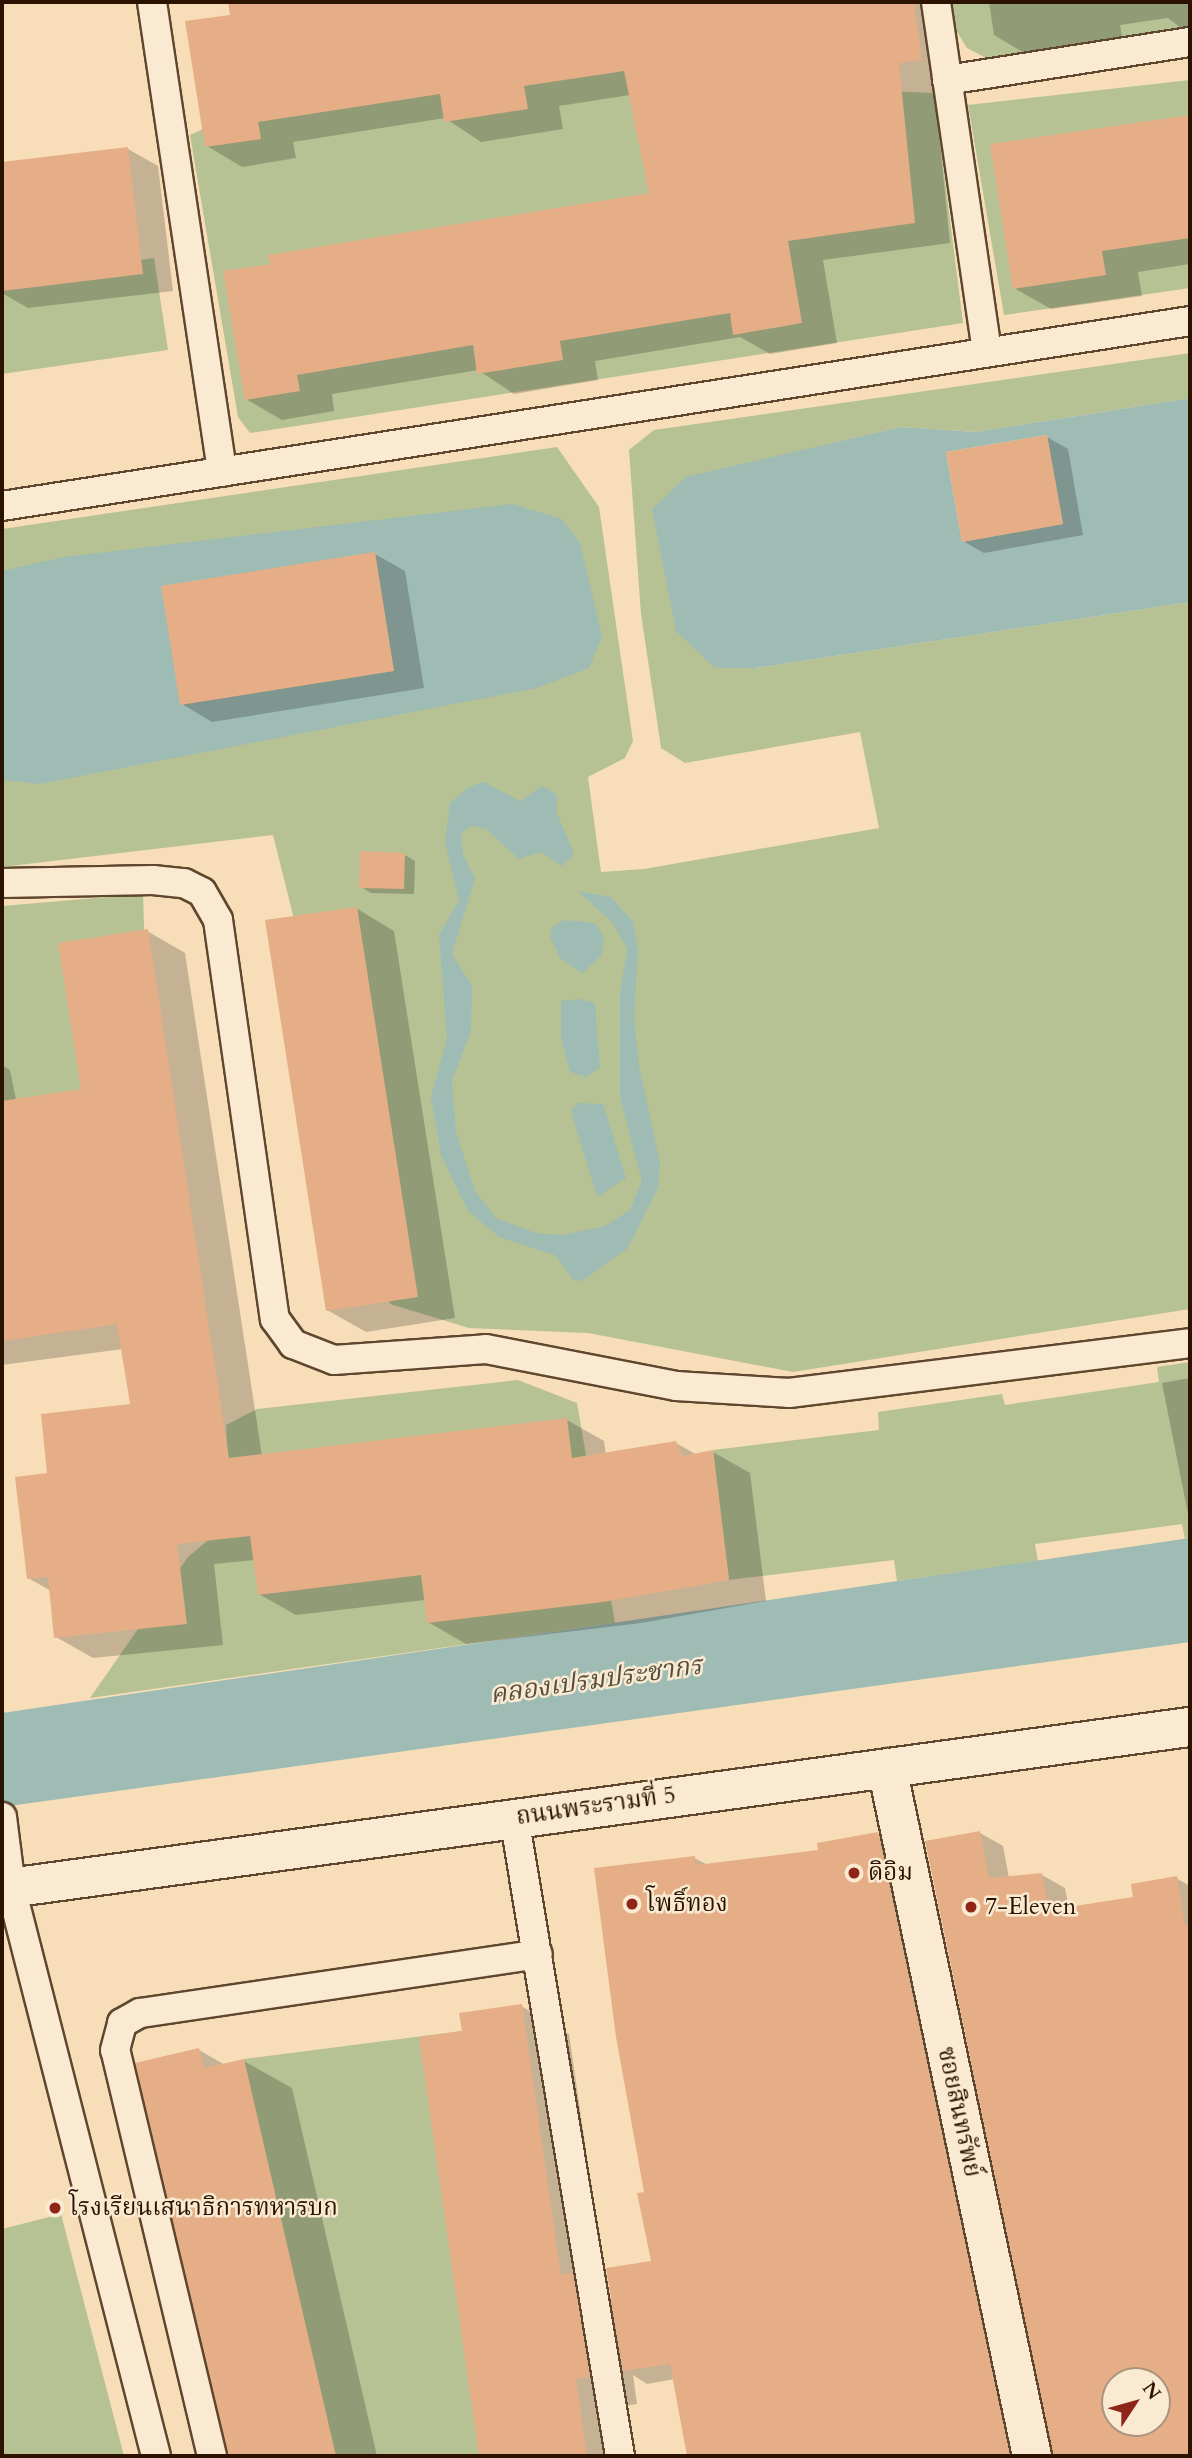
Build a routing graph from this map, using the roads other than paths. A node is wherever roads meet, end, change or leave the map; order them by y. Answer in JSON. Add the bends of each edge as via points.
{"nodes":[{"id":1,"x":152,"y":2,"type":"edge"},
{"id":2,"x":936,"y":2,"type":"edge"},
{"id":3,"x":1190,"y":42,"type":"edge"},
{"id":4,"x":947,"y":80,"type":"junction"},
{"id":5,"x":1190,"y":321,"type":"edge"},
{"id":6,"x":987,"y":351,"type":"junction"},
{"id":7,"x":222,"y":472,"type":"junction"},
{"id":8,"x":2,"y":506,"type":"edge"},
{"id":9,"x":2,"y":883,"type":"edge"},
{"id":10,"x":1190,"y":1343,"type":"edge"},
{"id":11,"x":1190,"y":1727,"type":"edge"},
{"id":12,"x":887,"y":1768,"type":"junction"},
{"id":13,"x":514,"y":1817,"type":"junction"},
{"id":14,"x":2,"y":1821,"type":"edge"},
{"id":15,"x":6,"y":1889,"type":"edge"},
{"id":16,"x":538,"y":1954,"type":"junction"},
{"id":17,"x":156,"y":2456,"type":"edge"},
{"id":18,"x":212,"y":2456,"type":"edge"},
{"id":19,"x":620,"y":2456,"type":"edge"},
{"id":20,"x":1031,"y":2456,"type":"edge"}],
"edges":[{"from":1,"to":7,"type":"lane"},
{"from":2,"to":4,"type":"lane"},
{"from":3,"to":4,"type":"lane"},
{"from":4,"to":6,"type":"lane"},
{"from":5,"to":6,"type":"lane"},
{"from":6,"to":7,"type":"lane"},
{"from":7,"to":8,"type":"lane"},
{"from":9,"to":10,"type":"lane","via":[[153,880],[184,883],[202,892],[218,920],[275,1319],[293,1344],[334,1360],[485,1349],[676,1386],[789,1393]]},
{"from":11,"to":12,"type":"main road","name":"ถนนพระรามที่ 5"},
{"from":12,"to":13,"type":"main road","name":"ถนนพระรามที่ 5"},
{"from":12,"to":20,"type":"main road","name":"ซอยสินทรัพย์"},
{"from":13,"to":15,"type":"main road","name":"ถนนพระรามที่ 5"},
{"from":13,"to":16,"type":"lane"},
{"from":14,"to":15,"type":"lane"},
{"from":15,"to":17,"type":"lane"},
{"from":16,"to":18,"type":"lane","via":[[140,2013],[122,2022],[115,2050]]},
{"from":16,"to":19,"type":"lane"}]}
